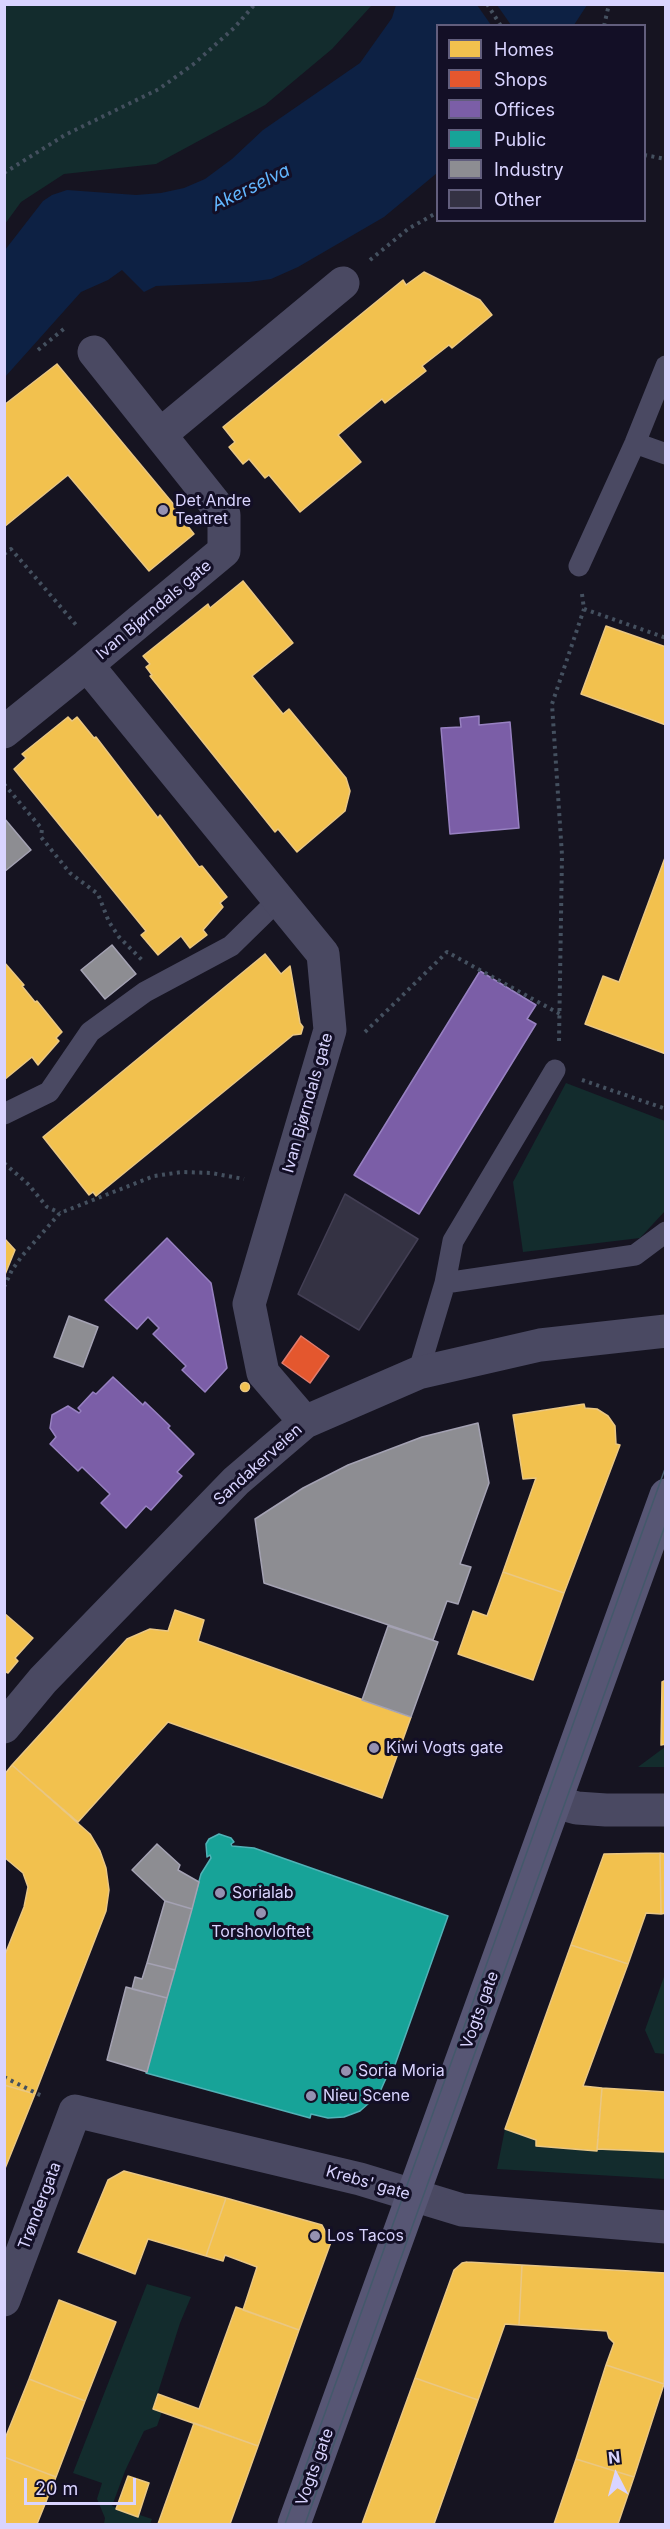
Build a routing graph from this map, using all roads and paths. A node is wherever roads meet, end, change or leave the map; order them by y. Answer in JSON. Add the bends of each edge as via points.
{"nodes":[{"id":1,"x":255,"y":4,"type":"edge"},
{"id":2,"x":487,"y":4,"type":"edge"},
{"id":3,"x":609,"y":4,"type":"edge"},
{"id":4,"x":500,"y":24,"type":"edge"},
{"id":5,"x":604,"y":24,"type":"edge"},
{"id":6,"x":646,"y":154,"type":"edge"},
{"id":7,"x":666,"y":159,"type":"edge"},
{"id":8,"x":4,"y":173,"type":"edge"},
{"id":9,"x":436,"y":213,"type":"edge"},
{"id":10,"x":343,"y":283,"type":"joint"},
{"id":11,"x":94,"y":352,"type":"dead end"},
{"id":12,"x":666,"y":366,"type":"edge"},
{"id":13,"x":160,"y":434,"type":"junction"},
{"id":14,"x":635,"y":442,"type":"junction"},
{"id":15,"x":666,"y":454,"type":"edge"},
{"id":16,"x":4,"y":554,"type":"edge"},
{"id":17,"x":579,"y":566,"type":"joint"},
{"id":18,"x":585,"y":609,"type":"junction"},
{"id":19,"x":666,"y":638,"type":"edge"},
{"id":20,"x":94,"y":659,"type":"junction"},
{"id":21,"x":4,"y":732,"type":"edge"},
{"id":22,"x":4,"y":784,"type":"edge"},
{"id":23,"x":278,"y":900,"type":"junction"},
{"id":24,"x":164,"y":982,"type":"junction"},
{"id":25,"x":560,"y":1014,"type":"junction"},
{"id":26,"x":330,"y":1030,"type":"junction"},
{"id":27,"x":555,"y":1070,"type":"junction"},
{"id":28,"x":666,"y":1109,"type":"edge"},
{"id":29,"x":4,"y":1114,"type":"edge"},
{"id":30,"x":4,"y":1163,"type":"edge"},
{"id":31,"x":244,"y":1179,"type":"dead end"},
{"id":32,"x":60,"y":1213,"type":"junction"},
{"id":33,"x":666,"y":1232,"type":"edge"},
{"id":34,"x":445,"y":1283,"type":"junction"},
{"id":35,"x":4,"y":1287,"type":"edge"},
{"id":36,"x":666,"y":1331,"type":"edge"},
{"id":37,"x":418,"y":1373,"type":"junction"},
{"id":38,"x":305,"y":1422,"type":"junction"},
{"id":39,"x":666,"y":1495,"type":"edge"},
{"id":40,"x":4,"y":1727,"type":"edge"},
{"id":41,"x":555,"y":1802,"type":"junction"},
{"id":42,"x":666,"y":1810,"type":"edge"},
{"id":43,"x":4,"y":2078,"type":"edge"},
{"id":44,"x":75,"y":2112,"type":"junction"},
{"id":45,"x":413,"y":2195,"type":"junction"},
{"id":46,"x":666,"y":2227,"type":"edge"},
{"id":47,"x":4,"y":2300,"type":"edge"},
{"id":48,"x":294,"y":2524,"type":"edge"}],
"edges":[{"from":1,"to":8,"type":"path","via":[[195,63],[159,89],[65,135]]},
{"from":2,"to":4,"type":"path"},
{"from":3,"to":5,"type":"path"},
{"from":6,"to":7,"type":"path"},
{"from":9,"to":10,"type":"path","via":[[408,228]]},
{"from":10,"to":13,"type":"street"},
{"from":11,"to":13,"type":"street","name":"Ivan Bjørndals gate"},
{"from":12,"to":14,"type":"lane"},
{"from":13,"to":20,"type":"street","name":"Ivan Bjørndals gate","via":[[224,515],[224,551]]},
{"from":14,"to":15,"type":"lane"},
{"from":14,"to":17,"type":"lane"},
{"from":16,"to":20,"type":"path","via":[[11,549]]},
{"from":17,"to":18,"type":"path"},
{"from":18,"to":19,"type":"path"},
{"from":18,"to":25,"type":"path","via":[[552,704],[562,855]]},
{"from":20,"to":21,"type":"street","name":"Ivan Bjørndals gate"},
{"from":20,"to":23,"type":"street","name":"Ivan Bjørndals gate"},
{"from":22,"to":24,"type":"path","via":[[42,828],[41,837],[70,873],[98,894],[119,937]]},
{"from":23,"to":24,"type":"lane","via":[[231,946]]},
{"from":23,"to":26,"type":"street","name":"Ivan Bjørndals gate","via":[[323,954]]},
{"from":24,"to":29,"type":"lane","via":[[90,1032],[49,1092]]},
{"from":25,"to":26,"type":"path","via":[[447,952],[362,1035]]},
{"from":25,"to":27,"type":"path"},
{"from":26,"to":38,"type":"street","name":"Ivan Bjørndals gate","via":[[249,1305],[263,1372]]},
{"from":27,"to":28,"type":"path"},
{"from":27,"to":34,"type":"lane","via":[[453,1241]]},
{"from":30,"to":32,"type":"path","via":[[47,1207]]},
{"from":31,"to":32,"type":"path","via":[[182,1172],[154,1176]]},
{"from":32,"to":35,"type":"path","via":[[22,1256]]},
{"from":33,"to":34,"type":"lane","via":[[635,1255]]},
{"from":34,"to":37,"type":"lane"},
{"from":36,"to":37,"type":"street","name":"Sandakerveien","via":[[540,1345]]},
{"from":37,"to":38,"type":"street","name":"Sandakerveien"},
{"from":38,"to":40,"type":"street","name":"Sandakerveien","via":[[236,1481],[43,1680]]},
{"from":39,"to":41,"type":"main road","name":"Vogts gate"},
{"from":41,"to":42,"type":"street","via":[[577,1808]]},
{"from":41,"to":45,"type":"main road","name":"Vogts gate"},
{"from":43,"to":44,"type":"path"},
{"from":44,"to":45,"type":"street","name":"Krebs' gate"},
{"from":44,"to":47,"type":"street","name":"Trøndergata"},
{"from":45,"to":46,"type":"street","name":"Krebs' gate","via":[[462,2210]]},
{"from":45,"to":48,"type":"main road","name":"Vogts gate"}]}
